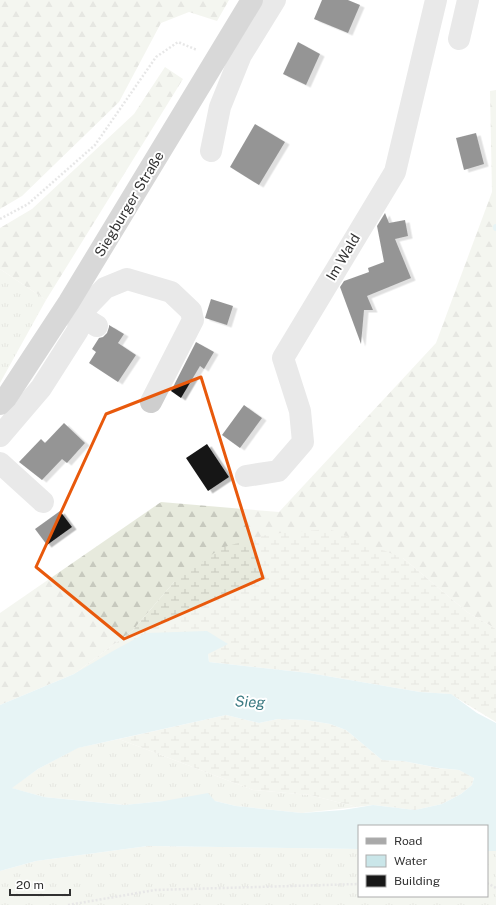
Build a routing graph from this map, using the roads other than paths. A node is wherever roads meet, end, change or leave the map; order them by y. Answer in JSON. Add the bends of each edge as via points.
{"nodes":[{"id":1,"x":252,"y":0,"type":"edge"},
{"id":2,"x":275,"y":0,"type":"edge"},
{"id":3,"x":436,"y":0,"type":"edge"},
{"id":4,"x":468,"y":0,"type":"edge"},
{"id":5,"x":459,"y":39,"type":"dead end"},
{"id":6,"x":241,"y":55,"type":"junction"},
{"id":7,"x":216,"y":59,"type":"junction"},
{"id":8,"x":210,"y":151,"type":"dead end"},
{"id":9,"x":74,"y":308,"type":"junction"},
{"id":10,"x":97,"y":326,"type":"dead end"},
{"id":11,"x":151,"y":402,"type":"dead end"},
{"id":12,"x":0,"y":404,"type":"edge"},
{"id":13,"x":0,"y":436,"type":"edge"},
{"id":14,"x":0,"y":463,"type":"edge"},
{"id":15,"x":246,"y":476,"type":"dead end"},
{"id":16,"x":43,"y":502,"type":"dead end"}],
"edges":[{"from":1,"to":7,"type":"main road","name":"Siegburger Straße"},
{"from":2,"to":6,"type":"street"},
{"from":3,"to":15,"type":"street","name":"Im Wald","via":[[395,172],[283,358],[300,411],[303,442],[278,471]]},
{"from":4,"to":5,"type":"street"},
{"from":6,"to":7,"type":"street"},
{"from":6,"to":8,"type":"street","via":[[220,107]]},
{"from":7,"to":9,"type":"main road","name":"Siegburger Straße"},
{"from":9,"to":10,"type":"street"},
{"from":9,"to":11,"type":"street","via":[[105,288],[127,280],[171,292],[191,311],[193,320]]},
{"from":9,"to":12,"type":"main road","name":"Siegburger Straße"},
{"from":9,"to":13,"type":"street","via":[[78,330],[41,388]]},
{"from":14,"to":16,"type":"street"}]}
